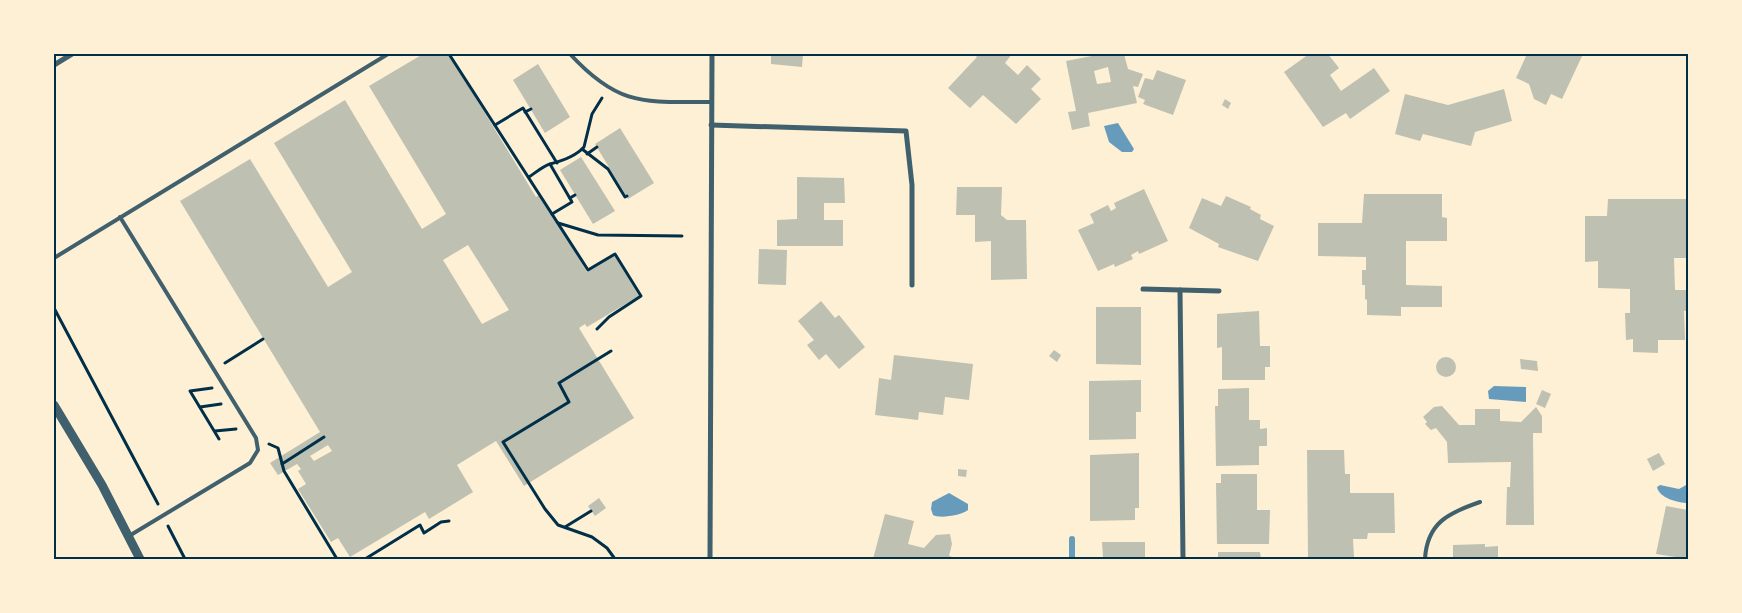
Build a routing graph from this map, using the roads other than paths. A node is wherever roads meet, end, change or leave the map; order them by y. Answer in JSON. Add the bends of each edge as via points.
{"nodes":[{"id":1,"x":72,"y":54,"type":"edge"},
{"id":2,"x":388,"y":54,"type":"edge"},
{"id":3,"x":570,"y":54,"type":"edge"},
{"id":4,"x":712,"y":54,"type":"edge"},
{"id":5,"x":54,"y":65,"type":"edge"},
{"id":6,"x":711,"y":102,"type":"junction"},
{"id":7,"x":711,"y":125,"type":"junction"},
{"id":8,"x":120,"y":216,"type":"junction"},
{"id":9,"x":54,"y":258,"type":"edge"},
{"id":10,"x":912,"y":285,"type":"dead end"},
{"id":11,"x":1143,"y":289,"type":"dead end"},
{"id":12,"x":1180,"y":290,"type":"junction"},
{"id":13,"x":1219,"y":291,"type":"dead end"},
{"id":14,"x":54,"y":405,"type":"edge"},
{"id":15,"x":1480,"y":502,"type":"dead end"},
{"id":16,"x":129,"y":536,"type":"junction"},
{"id":17,"x":140,"y":559,"type":"edge"},
{"id":18,"x":710,"y":559,"type":"edge"},
{"id":19,"x":1183,"y":559,"type":"edge"},
{"id":20,"x":1425,"y":559,"type":"edge"}],
"edges":[{"from":1,"to":5,"type":"street"},
{"from":2,"to":8,"type":"lane"},
{"from":3,"to":6,"type":"lane","via":[[609,89],[629,98],[649,102]]},
{"from":4,"to":6,"type":"street"},
{"from":6,"to":7,"type":"street"},
{"from":7,"to":10,"type":"street","via":[[906,131],[912,186]]},
{"from":7,"to":18,"type":"street"},
{"from":8,"to":9,"type":"lane"},
{"from":8,"to":16,"type":"lane","via":[[256,438],[258,450],[250,463]]},
{"from":11,"to":12,"type":"street"},
{"from":12,"to":13,"type":"street"},
{"from":12,"to":19,"type":"street"},
{"from":14,"to":16,"type":"street"},
{"from":15,"to":20,"type":"lane","via":[[1455,510],[1441,521],[1428,537]]},
{"from":16,"to":17,"type":"street"}]}
